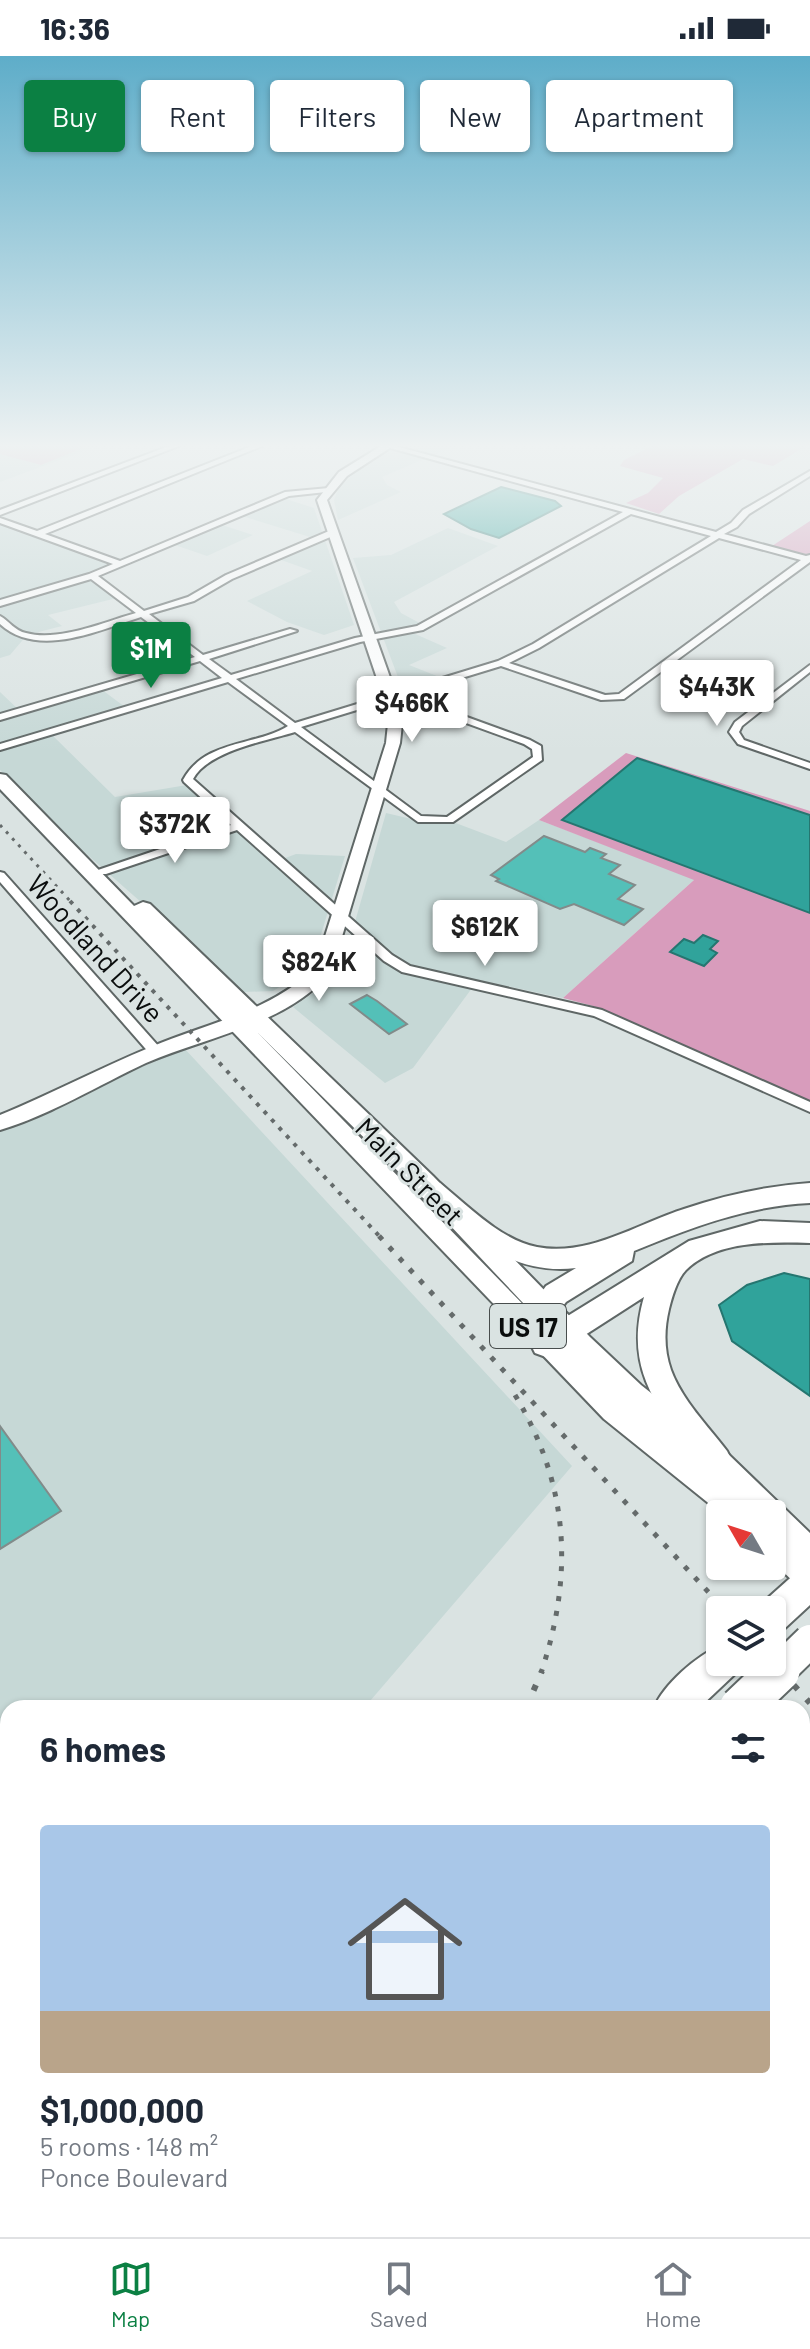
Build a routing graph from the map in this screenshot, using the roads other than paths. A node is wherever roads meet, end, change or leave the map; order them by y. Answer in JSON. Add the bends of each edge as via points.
{"nodes":[{"id":1,"x":75,"y":548,"type":"edge"},
{"id":2,"x":159,"y":548,"type":"edge"},
{"id":3,"x":297,"y":548,"type":"edge"},
{"id":4,"x":338,"y":548,"type":"edge"},
{"id":5,"x":565,"y":548,"type":"edge"},
{"id":6,"x":695,"y":548,"type":"edge"},
{"id":7,"x":766,"y":548,"type":"edge"},
{"id":8,"x":809,"y":559,"type":"edge"},
{"id":9,"x":120,"y":564,"type":"junction"},
{"id":10,"x":92,"y":576,"type":"junction"},
{"id":11,"x":0,"y":603,"type":"edge"},
{"id":12,"x":143,"y":615,"type":"junction"},
{"id":13,"x":0,"y":619,"type":"edge"},
{"id":14,"x":293,"y":631,"type":"dead end"},
{"id":15,"x":371,"y":637,"type":"junction"},
{"id":16,"x":201,"y":658,"type":"junction"},
{"id":17,"x":501,"y":663,"type":"junction"},
{"id":18,"x":810,"y":668,"type":"edge"},
{"id":19,"x":228,"y":679,"type":"junction"},
{"id":20,"x":392,"y":696,"type":"junction"},
{"id":21,"x":428,"y":706,"type":"dead end"},
{"id":22,"x":0,"y":717,"type":"edge"},
{"id":23,"x":293,"y":728,"type":"junction"},
{"id":24,"x":0,"y":747,"type":"edge"},
{"id":25,"x":810,"y":766,"type":"edge"},
{"id":26,"x":0,"y":779,"type":"edge"},
{"id":27,"x":380,"y":791,"type":"junction"},
{"id":28,"x":237,"y":826,"type":"junction"},
{"id":29,"x":49,"y":830,"type":"junction"},
{"id":30,"x":102,"y":872,"type":"junction"},
{"id":31,"x":0,"y":875,"type":"edge"},
{"id":32,"x":342,"y":915,"type":"junction"},
{"id":33,"x":243,"y":1017,"type":"junction"},
{"id":34,"x":156,"y":1052,"type":"junction"},
{"id":35,"x":810,"y":1107,"type":"edge"},
{"id":36,"x":0,"y":1123,"type":"edge"},
{"id":37,"x":431,"y":1190,"type":"junction"},
{"id":38,"x":810,"y":1193,"type":"edge"},
{"id":39,"x":692,"y":1216,"type":"junction"},
{"id":40,"x":810,"y":1233,"type":"edge"},
{"id":41,"x":673,"y":1265,"type":"junction"},
{"id":42,"x":547,"y":1329,"type":"junction"},
{"id":43,"x":716,"y":1461,"type":"junction"},
{"id":44,"x":727,"y":1500,"type":"edge"},
{"id":45,"x":756,"y":1500,"type":"edge"},
{"id":46,"x":786,"y":1530,"type":"edge"},
{"id":47,"x":810,"y":1554,"type":"edge"},
{"id":48,"x":786,"y":1555,"type":"edge"},
{"id":49,"x":810,"y":1580,"type":"edge"},
{"id":50,"x":786,"y":1603,"type":"edge"},
{"id":51,"x":810,"y":1641,"type":"edge"},
{"id":52,"x":748,"y":1700,"type":"edge"}],
"edges":[{"from":1,"to":9,"type":"street"},
{"from":2,"to":9,"type":"street"},
{"from":3,"to":12,"type":"street","via":[[191,599]]},
{"from":4,"to":15,"type":"street"},
{"from":5,"to":15,"type":"street","via":[[420,628]]},
{"from":6,"to":17,"type":"street"},
{"from":7,"to":8,"type":"street"},
{"from":8,"to":17,"type":"street","via":[[621,697],[604,698]]},
{"from":9,"to":10,"type":"street"},
{"from":10,"to":11,"type":"street"},
{"from":10,"to":12,"type":"street"},
{"from":12,"to":13,"type":"street","via":[[51,639],[20,635]]},
{"from":12,"to":16,"type":"street"},
{"from":14,"to":16,"type":"street"},
{"from":15,"to":19,"type":"street"},
{"from":15,"to":20,"type":"street"},
{"from":16,"to":19,"type":"street"},
{"from":16,"to":22,"type":"street"},
{"from":17,"to":20,"type":"street"},
{"from":18,"to":25,"type":"street","via":[[734,732],[741,742]]},
{"from":19,"to":23,"type":"street"},
{"from":19,"to":24,"type":"street"},
{"from":20,"to":23,"type":"street"},
{"from":20,"to":27,"type":"street","via":[[396,727]]},
{"from":21,"to":27,"type":"street","via":[[527,742],[539,753],[449,820],[431,822],[408,814]]},
{"from":23,"to":27,"type":"street"},
{"from":23,"to":28,"type":"street","via":[[196,765],[188,780]]},
{"from":26,"to":29,"type":"main road","name":"Main Street","number":"US 17"},
{"from":27,"to":32,"type":"street"},
{"from":28,"to":30,"type":"street"},
{"from":28,"to":32,"type":"street"},
{"from":29,"to":30,"type":"main road","name":"Main Street","number":"US 17"},
{"from":29,"to":33,"type":"main road","name":"Main Street","number":"US 17"},
{"from":30,"to":33,"type":"main road","name":"Main Street","number":"US 17"},
{"from":31,"to":34,"type":"street","name":"Woodland Drive"},
{"from":32,"to":33,"type":"street","via":[[331,953],[317,977],[282,1001]]},
{"from":32,"to":35,"type":"street","via":[[406,969],[598,1013]]},
{"from":33,"to":34,"type":"street"},
{"from":33,"to":37,"type":"main road","name":"Main Street","number":"US 17"},
{"from":33,"to":42,"type":"main road","name":"Main Street","number":"US 17"},
{"from":34,"to":36,"type":"street"},
{"from":37,"to":39,"type":"highway","via":[[517,1252],[553,1260],[604,1252]]},
{"from":37,"to":42,"type":"main road","name":"Main Street","number":"US 17"},
{"from":38,"to":39,"type":"highway"},
{"from":39,"to":42,"type":"highway","via":[[556,1294]]},
{"from":40,"to":41,"type":"highway","via":[[742,1234],[699,1248]]},
{"from":41,"to":42,"type":"highway"},
{"from":41,"to":43,"type":"highway","via":[[649,1319],[652,1361],[662,1385]]},
{"from":42,"to":43,"type":"main road","name":"Main Street","number":"US 17"},
{"from":42,"to":44,"type":"main road","name":"Main Street","number":"US 17","via":[[614,1411]]},
{"from":43,"to":45,"type":"main road","name":"Main Street","number":"US 17"},
{"from":46,"to":47,"type":"main road","name":"Main Street","number":"US 17"},
{"from":48,"to":49,"type":"main road"},
{"from":49,"to":50,"type":"highway"},
{"from":51,"to":52,"type":"highway","bridge":true}]}
